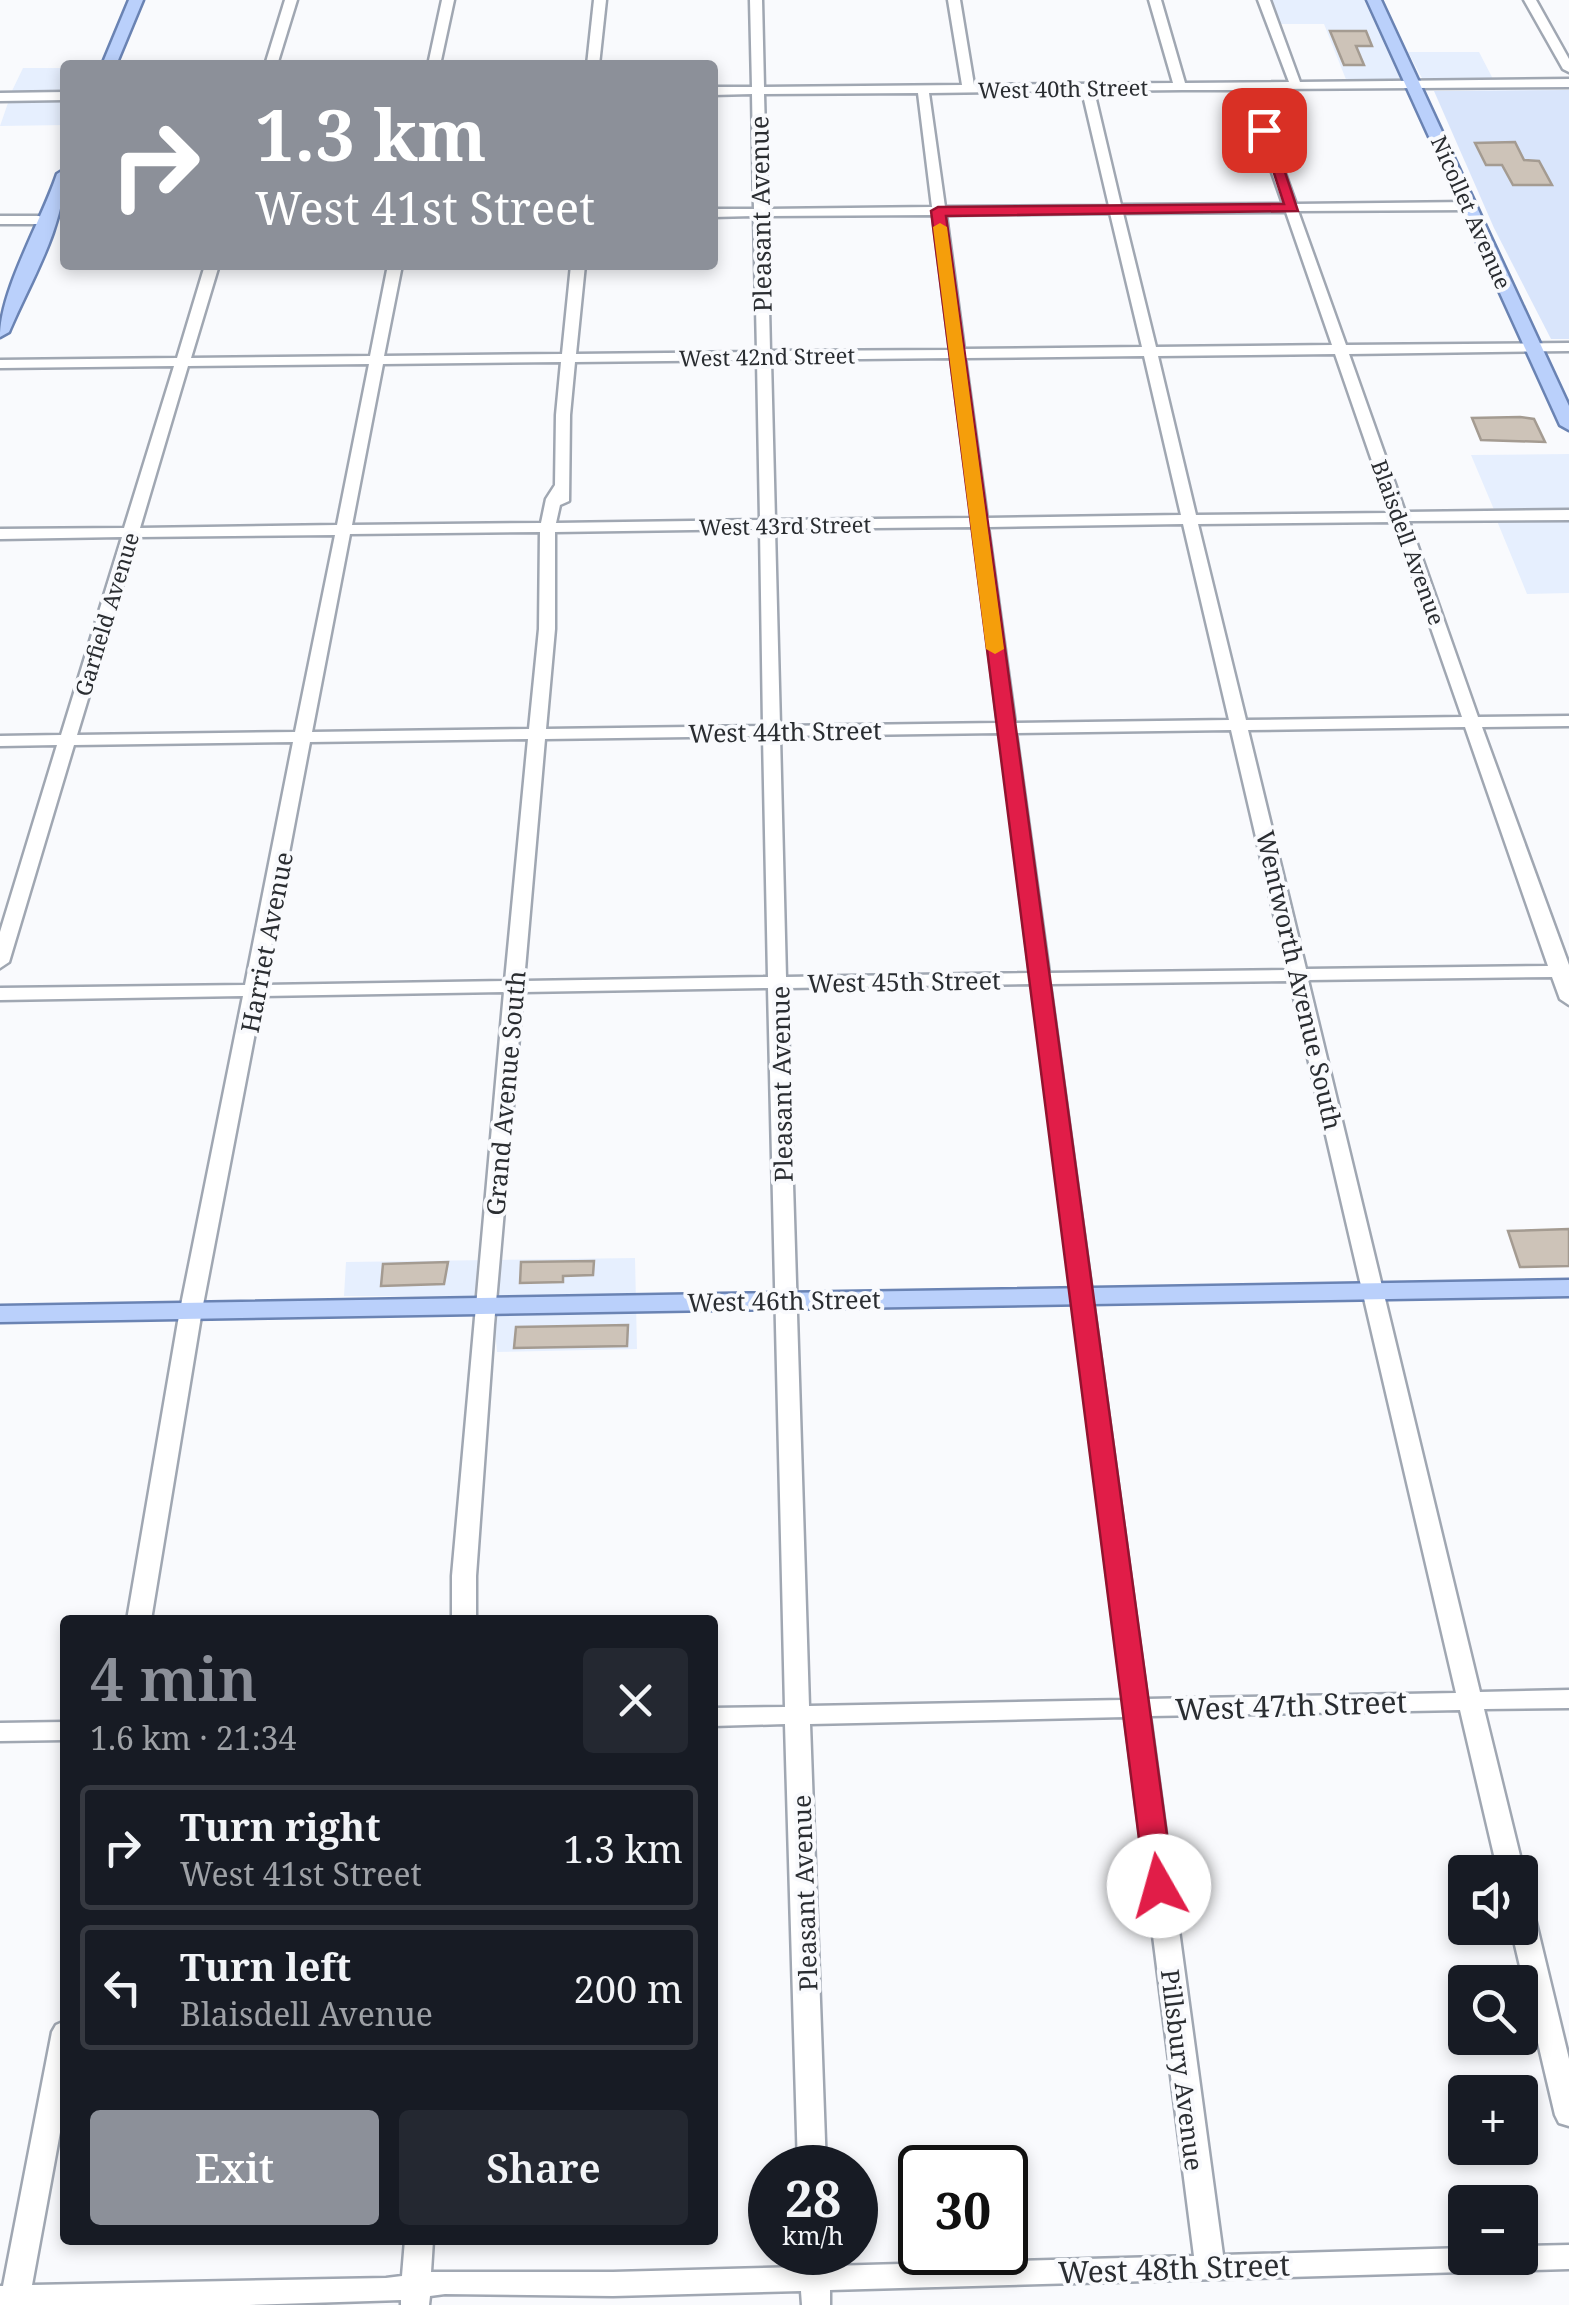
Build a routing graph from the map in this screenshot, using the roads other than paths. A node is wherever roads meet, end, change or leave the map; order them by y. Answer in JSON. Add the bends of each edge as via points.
{"nodes":[{"id":1,"x":136,"y":0,"type":"edge"},
{"id":2,"x":291,"y":0,"type":"edge"},
{"id":3,"x":448,"y":0,"type":"edge"},
{"id":4,"x":600,"y":0,"type":"edge"},
{"id":5,"x":756,"y":0,"type":"edge"},
{"id":6,"x":954,"y":0,"type":"edge"},
{"id":7,"x":1155,"y":0,"type":"edge"},
{"id":8,"x":1264,"y":0,"type":"edge"},
{"id":9,"x":1374,"y":0,"type":"edge"},
{"id":10,"x":1530,"y":0,"type":"edge"},
{"id":11,"x":112,"y":60,"type":"edge"},
{"id":12,"x":273,"y":60,"type":"edge"},
{"id":13,"x":435,"y":60,"type":"edge"},
{"id":14,"x":594,"y":60,"type":"edge"},
{"id":15,"x":1569,"y":69,"type":"edge"},
{"id":16,"x":1569,"y":83,"type":"edge"},
{"id":17,"x":1414,"y":85,"type":"junction"},
{"id":18,"x":1248,"y":86,"type":"junction"},
{"id":19,"x":1296,"y":86,"type":"junction"},
{"id":20,"x":1180,"y":87,"type":"junction"},
{"id":21,"x":1087,"y":88,"type":"junction"},
{"id":22,"x":924,"y":89,"type":"junction"},
{"id":23,"x":969,"y":89,"type":"junction"},
{"id":24,"x":718,"y":91,"type":"edge"},
{"id":25,"x":758,"y":91,"type":"junction"},
{"id":26,"x":60,"y":96,"type":"edge"},
{"id":27,"x":0,"y":97,"type":"edge"},
{"id":28,"x":60,"y":189,"type":"edge"},
{"id":29,"x":1470,"y":206,"type":"junction"},
{"id":30,"x":1293,"y":208,"type":"junction"},
{"id":31,"x":1116,"y":210,"type":"junction"},
{"id":32,"x":938,"y":211,"type":"junction"},
{"id":33,"x":760,"y":213,"type":"junction"},
{"id":34,"x":718,"y":214,"type":"edge"},
{"id":35,"x":0,"y":220,"type":"edge"},
{"id":36,"x":51,"y":220,"type":"edge"},
{"id":37,"x":210,"y":270,"type":"edge"},
{"id":38,"x":395,"y":270,"type":"edge"},
{"id":39,"x":578,"y":270,"type":"edge"},
{"id":40,"x":0,"y":332,"type":"edge"},
{"id":41,"x":1569,"y":347,"type":"edge"},
{"id":42,"x":1533,"y":348,"type":"junction"},
{"id":43,"x":1340,"y":350,"type":"junction"},
{"id":44,"x":1147,"y":353,"type":"junction"},
{"id":45,"x":955,"y":354,"type":"junction"},
{"id":46,"x":762,"y":356,"type":"junction"},
{"id":47,"x":569,"y":358,"type":"junction"},
{"id":48,"x":376,"y":360,"type":"junction"},
{"id":49,"x":182,"y":362,"type":"junction"},
{"id":50,"x":0,"y":364,"type":"edge"},
{"id":51,"x":1569,"y":425,"type":"edge"},
{"id":52,"x":1569,"y":516,"type":"edge"},
{"id":53,"x":1401,"y":518,"type":"junction"},
{"id":54,"x":1190,"y":520,"type":"junction"},
{"id":55,"x":979,"y":523,"type":"junction"},
{"id":56,"x":768,"y":526,"type":"junction"},
{"id":57,"x":554,"y":528,"type":"junction"},
{"id":58,"x":344,"y":531,"type":"junction"},
{"id":59,"x":132,"y":533,"type":"junction"},
{"id":60,"x":0,"y":534,"type":"edge"},
{"id":61,"x":1569,"y":721,"type":"edge"},
{"id":62,"x":1473,"y":722,"type":"junction"},
{"id":63,"x":1240,"y":726,"type":"junction"},
{"id":64,"x":1005,"y":728,"type":"junction"},
{"id":65,"x":772,"y":732,"type":"junction"},
{"id":66,"x":538,"y":734,"type":"junction"},
{"id":67,"x":304,"y":737,"type":"junction"},
{"id":68,"x":66,"y":740,"type":"junction"},
{"id":69,"x":0,"y":741,"type":"edge"},
{"id":70,"x":0,"y":962,"type":"edge"},
{"id":71,"x":1564,"y":971,"type":"edge"},
{"id":72,"x":1300,"y":975,"type":"junction"},
{"id":73,"x":1038,"y":979,"type":"junction"},
{"id":74,"x":779,"y":983,"type":"junction"},
{"id":75,"x":514,"y":987,"type":"junction"},
{"id":76,"x":257,"y":990,"type":"junction"},
{"id":77,"x":0,"y":994,"type":"edge"},
{"id":78,"x":1569,"y":999,"type":"edge"},
{"id":79,"x":1569,"y":1288,"type":"edge"},
{"id":80,"x":1371,"y":1292,"type":"junction"},
{"id":81,"x":1080,"y":1295,"type":"junction"},
{"id":82,"x":784,"y":1300,"type":"junction"},
{"id":83,"x":488,"y":1305,"type":"junction"},
{"id":84,"x":192,"y":1310,"type":"junction"},
{"id":85,"x":0,"y":1314,"type":"edge"},
{"id":86,"x":140,"y":1615,"type":"edge"},
{"id":87,"x":464,"y":1615,"type":"edge"},
{"id":88,"x":1569,"y":1699,"type":"edge"},
{"id":89,"x":1470,"y":1701,"type":"junction"},
{"id":90,"x":1137,"y":1710,"type":"junction"},
{"id":91,"x":799,"y":1716,"type":"junction"},
{"id":92,"x":718,"y":1717,"type":"edge"},
{"id":93,"x":60,"y":1730,"type":"edge"},
{"id":94,"x":0,"y":1732,"type":"edge"},
{"id":95,"x":1507,"y":1855,"type":"edge"},
{"id":96,"x":1528,"y":1945,"type":"edge"},
{"id":97,"x":60,"y":2056,"type":"edge"},
{"id":98,"x":1569,"y":2115,"type":"edge"},
{"id":99,"x":811,"y":2145,"type":"edge"},
{"id":100,"x":419,"y":2245,"type":"edge"},
{"id":101,"x":1569,"y":2257,"type":"edge"},
{"id":102,"x":1210,"y":2267,"type":"junction"},
{"id":103,"x":815,"y":2279,"type":"edge"},
{"id":104,"x":416,"y":2295,"type":"edge"},
{"id":105,"x":10,"y":2300,"type":"edge"}],
"edges":[{"from":1,"to":11,"type":"main road"},
{"from":2,"to":12,"type":"street"},
{"from":3,"to":13,"type":"street"},
{"from":4,"to":14,"type":"street"},
{"from":5,"to":25,"type":"street","name":"Pleasant Avenue"},
{"from":6,"to":23,"type":"street"},
{"from":7,"to":20,"type":"street"},
{"from":8,"to":19,"type":"street"},
{"from":9,"to":17,"type":"main road","name":"Nicollet Avenue"},
{"from":10,"to":15,"type":"street"},
{"from":16,"to":17,"type":"street","name":"West 40th Street"},
{"from":17,"to":19,"type":"street","name":"West 40th Street"},
{"from":17,"to":29,"type":"main road","name":"Nicollet Avenue"},
{"from":18,"to":19,"type":"street","name":"West 40th Street"},
{"from":18,"to":20,"type":"street","name":"West 40th Street"},
{"from":18,"to":30,"type":"street","name":"Blaisdell Avenue"},
{"from":20,"to":21,"type":"street","name":"West 40th Street"},
{"from":21,"to":23,"type":"street","name":"West 40th Street"},
{"from":21,"to":31,"type":"street","name":"Wentworth Avenue South"},
{"from":22,"to":23,"type":"street","name":"West 40th Street"},
{"from":22,"to":25,"type":"street","name":"West 40th Street"},
{"from":22,"to":32,"type":"street","name":"Pillsbury Avenue"},
{"from":24,"to":25,"type":"street","name":"West 40th Street"},
{"from":25,"to":33,"type":"street","name":"Pleasant Avenue"},
{"from":26,"to":27,"type":"street"},
{"from":28,"to":36,"type":"main road"},
{"from":29,"to":30,"type":"street"},
{"from":29,"to":42,"type":"main road","name":"Nicollet Avenue"},
{"from":30,"to":31,"type":"street"},
{"from":30,"to":43,"type":"street","name":"Blaisdell Avenue"},
{"from":31,"to":32,"type":"street"},
{"from":31,"to":44,"type":"street","name":"Wentworth Avenue South"},
{"from":32,"to":33,"type":"street"},
{"from":32,"to":45,"type":"street","name":"Pillsbury Avenue"},
{"from":33,"to":34,"type":"street"},
{"from":33,"to":46,"type":"street","name":"Pleasant Avenue"},
{"from":35,"to":36,"type":"street"},
{"from":36,"to":40,"type":"main road"},
{"from":37,"to":49,"type":"street","name":"Garfield Avenue"},
{"from":38,"to":48,"type":"street","name":"Harriet Avenue"},
{"from":39,"to":47,"type":"street","name":"Grand Avenue South"},
{"from":41,"to":42,"type":"street","name":"West 42nd Street"},
{"from":42,"to":43,"type":"street","name":"West 42nd Street"},
{"from":42,"to":51,"type":"main road","name":"Nicollet Avenue"},
{"from":43,"to":44,"type":"street","name":"West 42nd Street"},
{"from":43,"to":53,"type":"street","name":"Blaisdell Avenue"},
{"from":44,"to":45,"type":"street","name":"West 42nd Street"},
{"from":44,"to":54,"type":"street","name":"Wentworth Avenue South"},
{"from":45,"to":46,"type":"street","name":"West 42nd Street"},
{"from":45,"to":55,"type":"street","name":"Pillsbury Avenue"},
{"from":46,"to":47,"type":"street","name":"West 42nd Street"},
{"from":46,"to":56,"type":"street","name":"Pleasant Avenue"},
{"from":47,"to":48,"type":"street","name":"West 42nd Street"},
{"from":47,"to":57,"type":"street","name":"Grand Avenue South"},
{"from":48,"to":49,"type":"street","name":"West 42nd Street"},
{"from":48,"to":58,"type":"street","name":"Harriet Avenue"},
{"from":49,"to":50,"type":"street","name":"West 42nd Street"},
{"from":49,"to":59,"type":"street","name":"Garfield Avenue"},
{"from":52,"to":53,"type":"street","name":"West 43rd Street"},
{"from":53,"to":54,"type":"street","name":"West 43rd Street"},
{"from":53,"to":62,"type":"street","name":"Blaisdell Avenue"},
{"from":54,"to":55,"type":"street","name":"West 43rd Street"},
{"from":54,"to":63,"type":"street","name":"Wentworth Avenue South"},
{"from":55,"to":56,"type":"street","name":"West 43rd Street"},
{"from":55,"to":64,"type":"street","name":"Pillsbury Avenue"},
{"from":56,"to":57,"type":"street","name":"West 43rd Street"},
{"from":56,"to":65,"type":"street","name":"Pleasant Avenue"},
{"from":57,"to":58,"type":"street","name":"West 43rd Street"},
{"from":57,"to":66,"type":"street","name":"Grand Avenue South","via":[[558,549],[549,566]]},
{"from":58,"to":59,"type":"street","name":"West 43rd Street"},
{"from":58,"to":67,"type":"street","name":"Harriet Avenue"},
{"from":59,"to":60,"type":"street","name":"West 43rd Street"},
{"from":59,"to":68,"type":"street","name":"Garfield Avenue"},
{"from":61,"to":62,"type":"street","name":"West 44th Street"},
{"from":62,"to":63,"type":"street","name":"West 44th Street"},
{"from":62,"to":71,"type":"street","name":"Blaisdell Avenue"},
{"from":63,"to":64,"type":"street","name":"West 44th Street"},
{"from":63,"to":72,"type":"street","name":"Wentworth Avenue South"},
{"from":64,"to":65,"type":"street","name":"West 44th Street"},
{"from":64,"to":73,"type":"street","name":"Pillsbury Avenue"},
{"from":65,"to":66,"type":"street","name":"West 44th Street"},
{"from":65,"to":74,"type":"street","name":"Pleasant Avenue"},
{"from":66,"to":67,"type":"street","name":"West 44th Street"},
{"from":66,"to":75,"type":"street","name":"Grand Avenue South"},
{"from":67,"to":68,"type":"street","name":"West 44th Street"},
{"from":67,"to":76,"type":"street","name":"Harriet Avenue"},
{"from":68,"to":69,"type":"street","name":"West 44th Street"},
{"from":68,"to":70,"type":"street","name":"Garfield Avenue"},
{"from":71,"to":72,"type":"street","name":"West 45th Street"},
{"from":71,"to":78,"type":"street","name":"Blaisdell Avenue"},
{"from":72,"to":73,"type":"street","name":"West 45th Street"},
{"from":72,"to":80,"type":"street","name":"Wentworth Avenue South"},
{"from":73,"to":74,"type":"street","name":"West 45th Street"},
{"from":73,"to":81,"type":"street","name":"Pillsbury Avenue"},
{"from":74,"to":75,"type":"street","name":"West 45th Street"},
{"from":74,"to":82,"type":"street","name":"Pleasant Avenue"},
{"from":75,"to":76,"type":"street","name":"West 45th Street"},
{"from":75,"to":83,"type":"street","name":"Grand Avenue South"},
{"from":76,"to":77,"type":"street","name":"West 45th Street"},
{"from":76,"to":84,"type":"street","name":"Harriet Avenue"},
{"from":79,"to":80,"type":"main road","name":"West 46th Street"},
{"from":80,"to":81,"type":"main road","name":"West 46th Street"},
{"from":80,"to":89,"type":"street","name":"Wentworth Avenue South"},
{"from":81,"to":82,"type":"main road","name":"West 46th Street"},
{"from":81,"to":90,"type":"street","name":"Pillsbury Avenue"},
{"from":82,"to":83,"type":"main road","name":"West 46th Street"},
{"from":82,"to":91,"type":"street","name":"Pleasant Avenue"},
{"from":83,"to":84,"type":"main road","name":"West 46th Street"},
{"from":83,"to":87,"type":"street","name":"Grand Avenue South"},
{"from":84,"to":85,"type":"main road","name":"West 46th Street"},
{"from":84,"to":86,"type":"street","name":"Harriet Avenue"},
{"from":88,"to":89,"type":"street","name":"West 47th Street"},
{"from":89,"to":90,"type":"street","name":"West 47th Street"},
{"from":89,"to":95,"type":"street","name":"Wentworth Avenue South"},
{"from":90,"to":91,"type":"street","name":"West 47th Street"},
{"from":90,"to":102,"type":"street","name":"Pillsbury Avenue"},
{"from":91,"to":92,"type":"street","name":"West 47th Street"},
{"from":91,"to":99,"type":"street","name":"Pleasant Avenue"},
{"from":93,"to":94,"type":"street"},
{"from":96,"to":98,"type":"street"},
{"from":97,"to":105,"type":"street"},
{"from":100,"to":104,"type":"street"},
{"from":101,"to":102,"type":"street","name":"West 48th Street"},
{"from":102,"to":103,"type":"street","name":"West 48th Street"},
{"from":103,"to":104,"type":"street","name":"West 48th Street"},
{"from":104,"to":105,"type":"street","name":"West 48th Street","via":[[386,2290]]}]}
